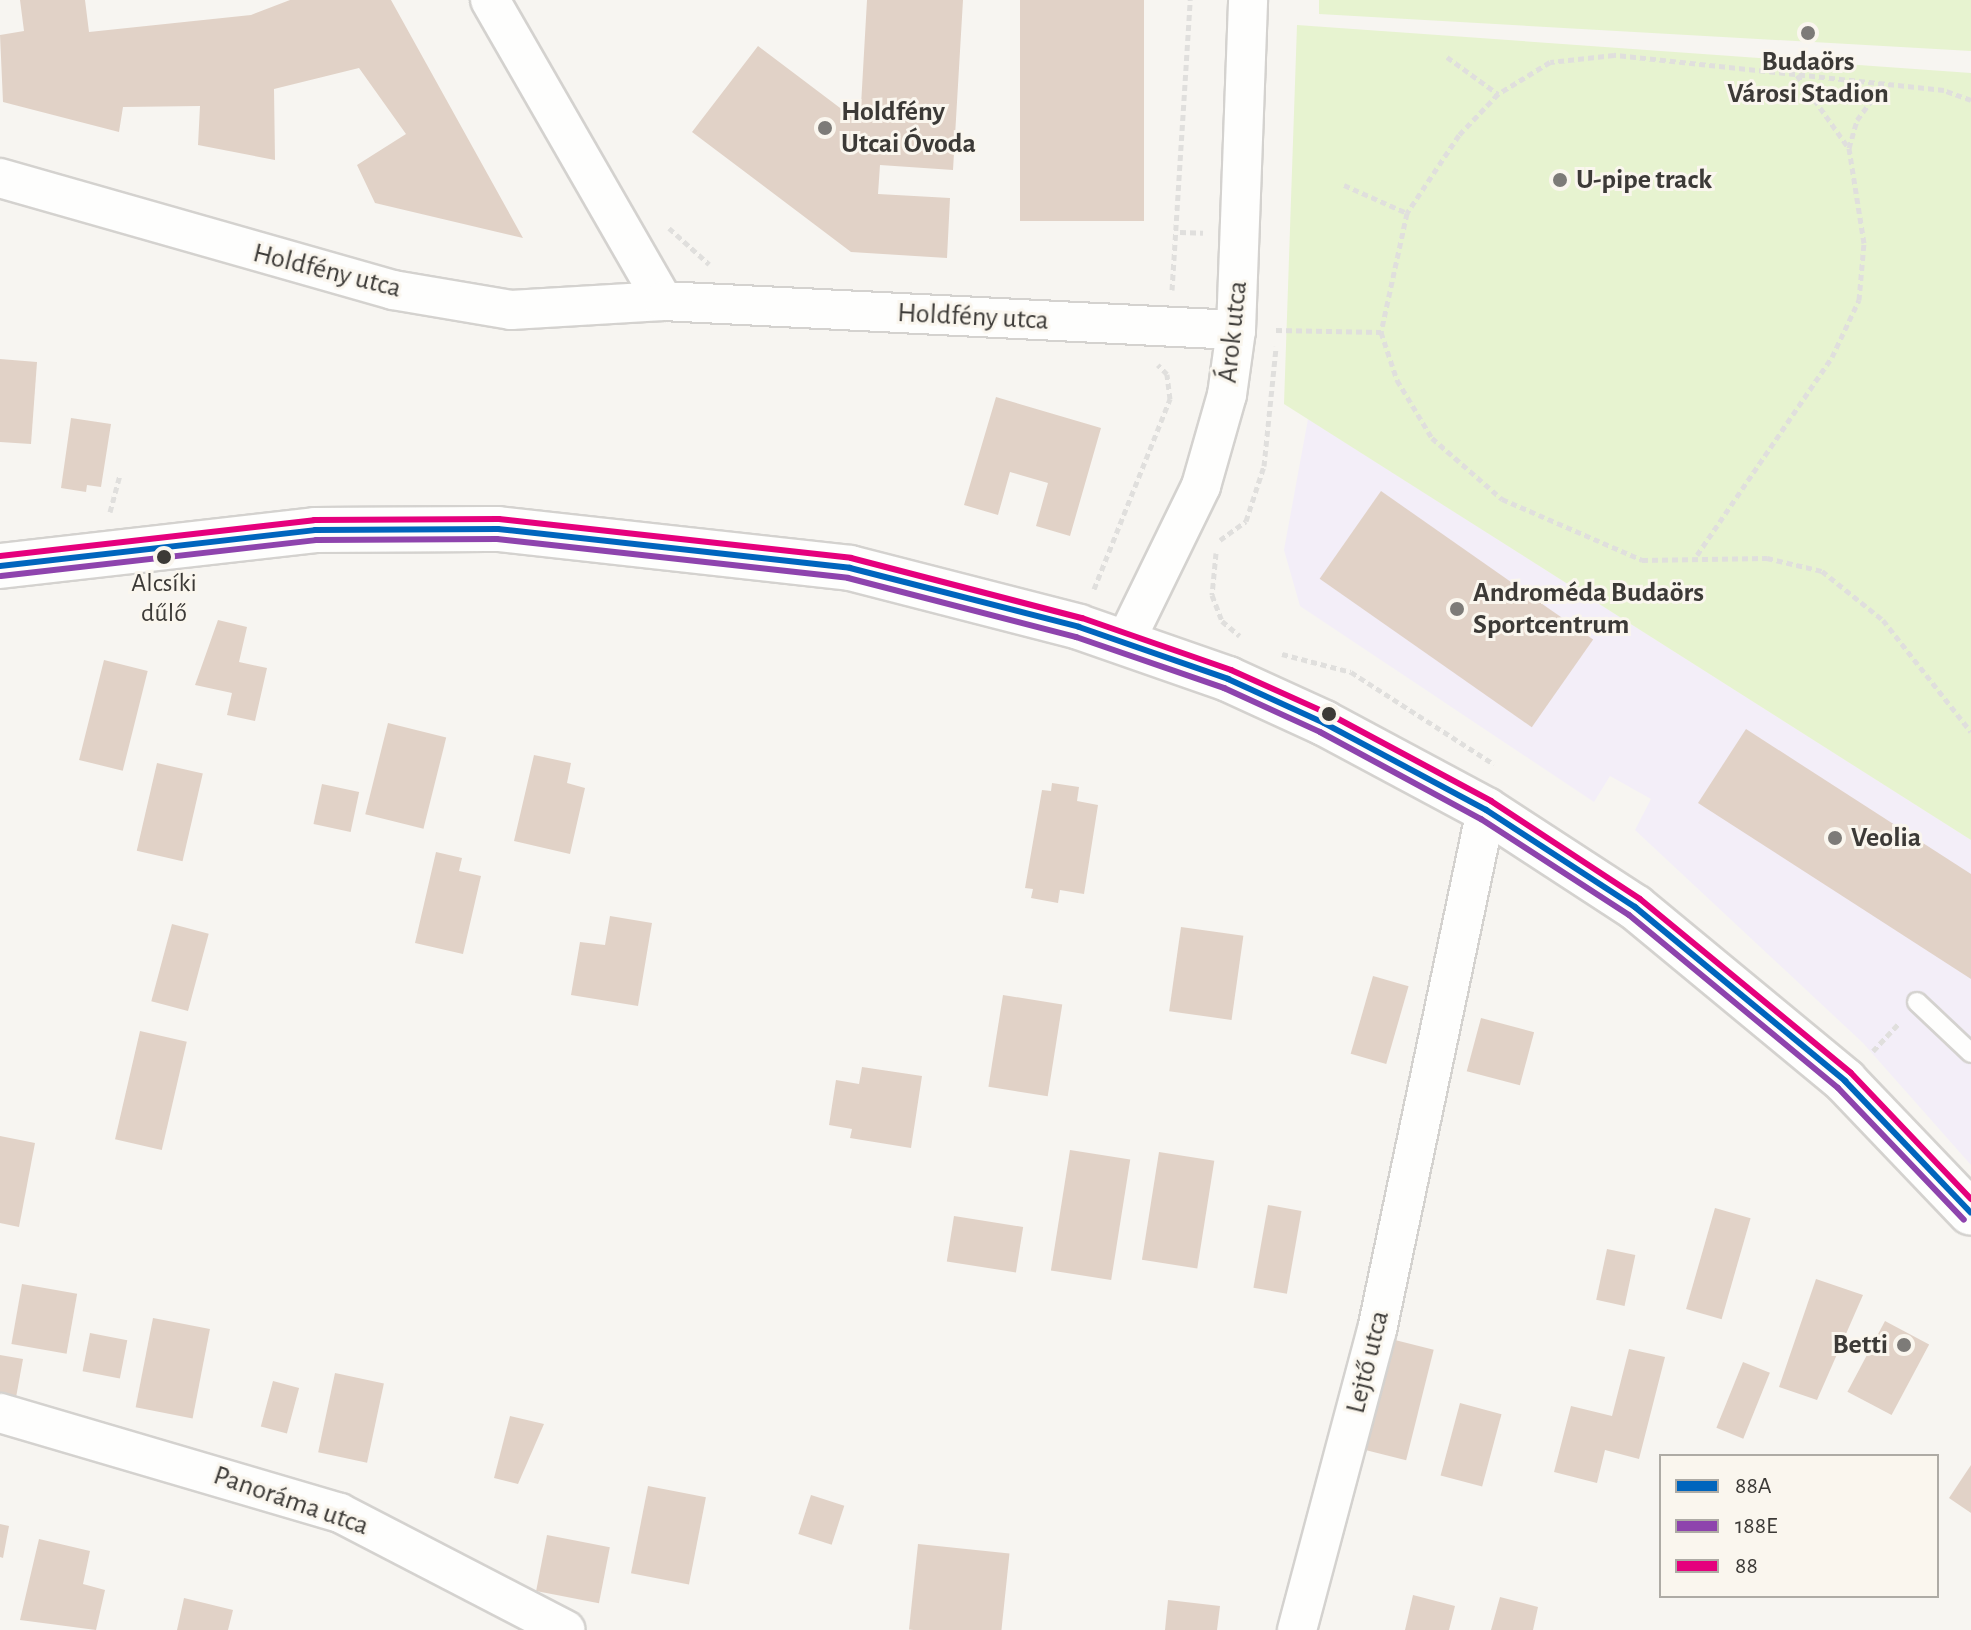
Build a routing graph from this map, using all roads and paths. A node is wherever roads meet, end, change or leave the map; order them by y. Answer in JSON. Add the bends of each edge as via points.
{"nodes":[{"id":1,"x":490,"y":0,"type":"edge"},
{"id":2,"x":1190,"y":0,"type":"edge"},
{"id":3,"x":1248,"y":0,"type":"edge"},
{"id":4,"x":1447,"y":57,"type":"dead end"},
{"id":5,"x":1797,"y":75,"type":"junction"},
{"id":6,"x":1883,"y":85,"type":"junction"},
{"id":7,"x":1498,"y":94,"type":"junction"},
{"id":8,"x":1971,"y":100,"type":"edge"},
{"id":9,"x":1849,"y":148,"type":"junction"},
{"id":10,"x":0,"y":178,"type":"edge"},
{"id":11,"x":1344,"y":185,"type":"dead end"},
{"id":12,"x":1407,"y":213,"type":"junction"},
{"id":13,"x":665,"y":225,"type":"dead end"},
{"id":14,"x":663,"y":301,"type":"junction"},
{"id":15,"x":720,"y":304,"type":"junction"},
{"id":16,"x":1159,"y":327,"type":"junction"},
{"id":17,"x":1236,"y":330,"type":"junction"},
{"id":18,"x":1276,"y":331,"type":"dead end"},
{"id":19,"x":120,"y":474,"type":"dead end"},
{"id":20,"x":109,"y":513,"type":"dead end"},
{"id":21,"x":1697,"y":555,"type":"junction"},
{"id":22,"x":0,"y":566,"type":"edge"},
{"id":23,"x":1079,"y":627,"type":"junction"},
{"id":24,"x":1125,"y":642,"type":"junction"},
{"id":25,"x":1247,"y":642,"type":"dead end"},
{"id":26,"x":1271,"y":650,"type":"dead end"},
{"id":27,"x":1971,"y":732,"type":"edge"},
{"id":28,"x":1500,"y":769,"type":"dead end"},
{"id":29,"x":1486,"y":810,"type":"junction"},
{"id":30,"x":1917,"y":1002,"type":"joint"},
{"id":31,"x":1971,"y":1053,"type":"edge"},
{"id":32,"x":1845,"y":1081,"type":"junction"},
{"id":33,"x":1971,"y":1213,"type":"edge"},
{"id":34,"x":0,"y":1413,"type":"edge"},
{"id":35,"x":566,"y":1630,"type":"edge"},
{"id":36,"x":1297,"y":1630,"type":"edge"}],
"edges":[{"from":1,"to":14,"type":"street"},
{"from":2,"to":16,"type":"path","via":[[1179,271]]},
{"from":3,"to":17,"type":"street","name":"Árok utca"},
{"from":4,"to":7,"type":"path"},
{"from":5,"to":6,"type":"path"},
{"from":5,"to":7,"type":"path","via":[[1602,56],[1550,62]]},
{"from":5,"to":9,"type":"path"},
{"from":6,"to":8,"type":"path"},
{"from":6,"to":9,"type":"path","via":[[1857,120]]},
{"from":7,"to":12,"type":"path","via":[[1459,135]]},
{"from":9,"to":21,"type":"path","via":[[1864,243],[1859,300],[1832,357]]},
{"from":10,"to":14,"type":"street","name":"Holdfény utca","via":[[393,290],[511,310]]},
{"from":11,"to":12,"type":"path"},
{"from":12,"to":21,"type":"path","via":[[1381,332],[1397,380],[1432,438],[1502,499],[1642,560]]},
{"from":13,"to":15,"type":"path","via":[[710,264]]},
{"from":14,"to":15,"type":"street","name":"Holdfény utca"},
{"from":15,"to":16,"type":"street","name":"Holdfény utca"},
{"from":16,"to":17,"type":"street","name":"Holdfény utca"},
{"from":16,"to":23,"type":"path","via":[[1149,357],[1167,374],[1170,399]]},
{"from":17,"to":24,"type":"street","name":"Árok utca","via":[[1201,486]]},
{"from":18,"to":25,"type":"path","via":[[1264,466],[1246,521],[1220,540],[1210,569],[1222,621]]},
{"from":19,"to":20,"type":"path"},
{"from":21,"to":27,"type":"path","via":[[1796,562],[1822,571],[1883,620]]},
{"from":22,"to":23,"type":"main road","via":[[315,530],[498,529],[850,568]]},
{"from":23,"to":24,"type":"main road"},
{"from":24,"to":29,"type":"main road","via":[[1324,723]]},
{"from":26,"to":28,"type":"path","via":[[1351,672]]},
{"from":29,"to":32,"type":"main road","via":[[1635,907]]},
{"from":29,"to":36,"type":"street","name":"Lejtő utca","via":[[1377,1330]]},
{"from":30,"to":31,"type":"lane"},
{"from":30,"to":32,"type":"path"},
{"from":32,"to":33,"type":"main road"},
{"from":34,"to":35,"type":"street","name":"Panoráma utca","via":[[340,1513]]}]}
